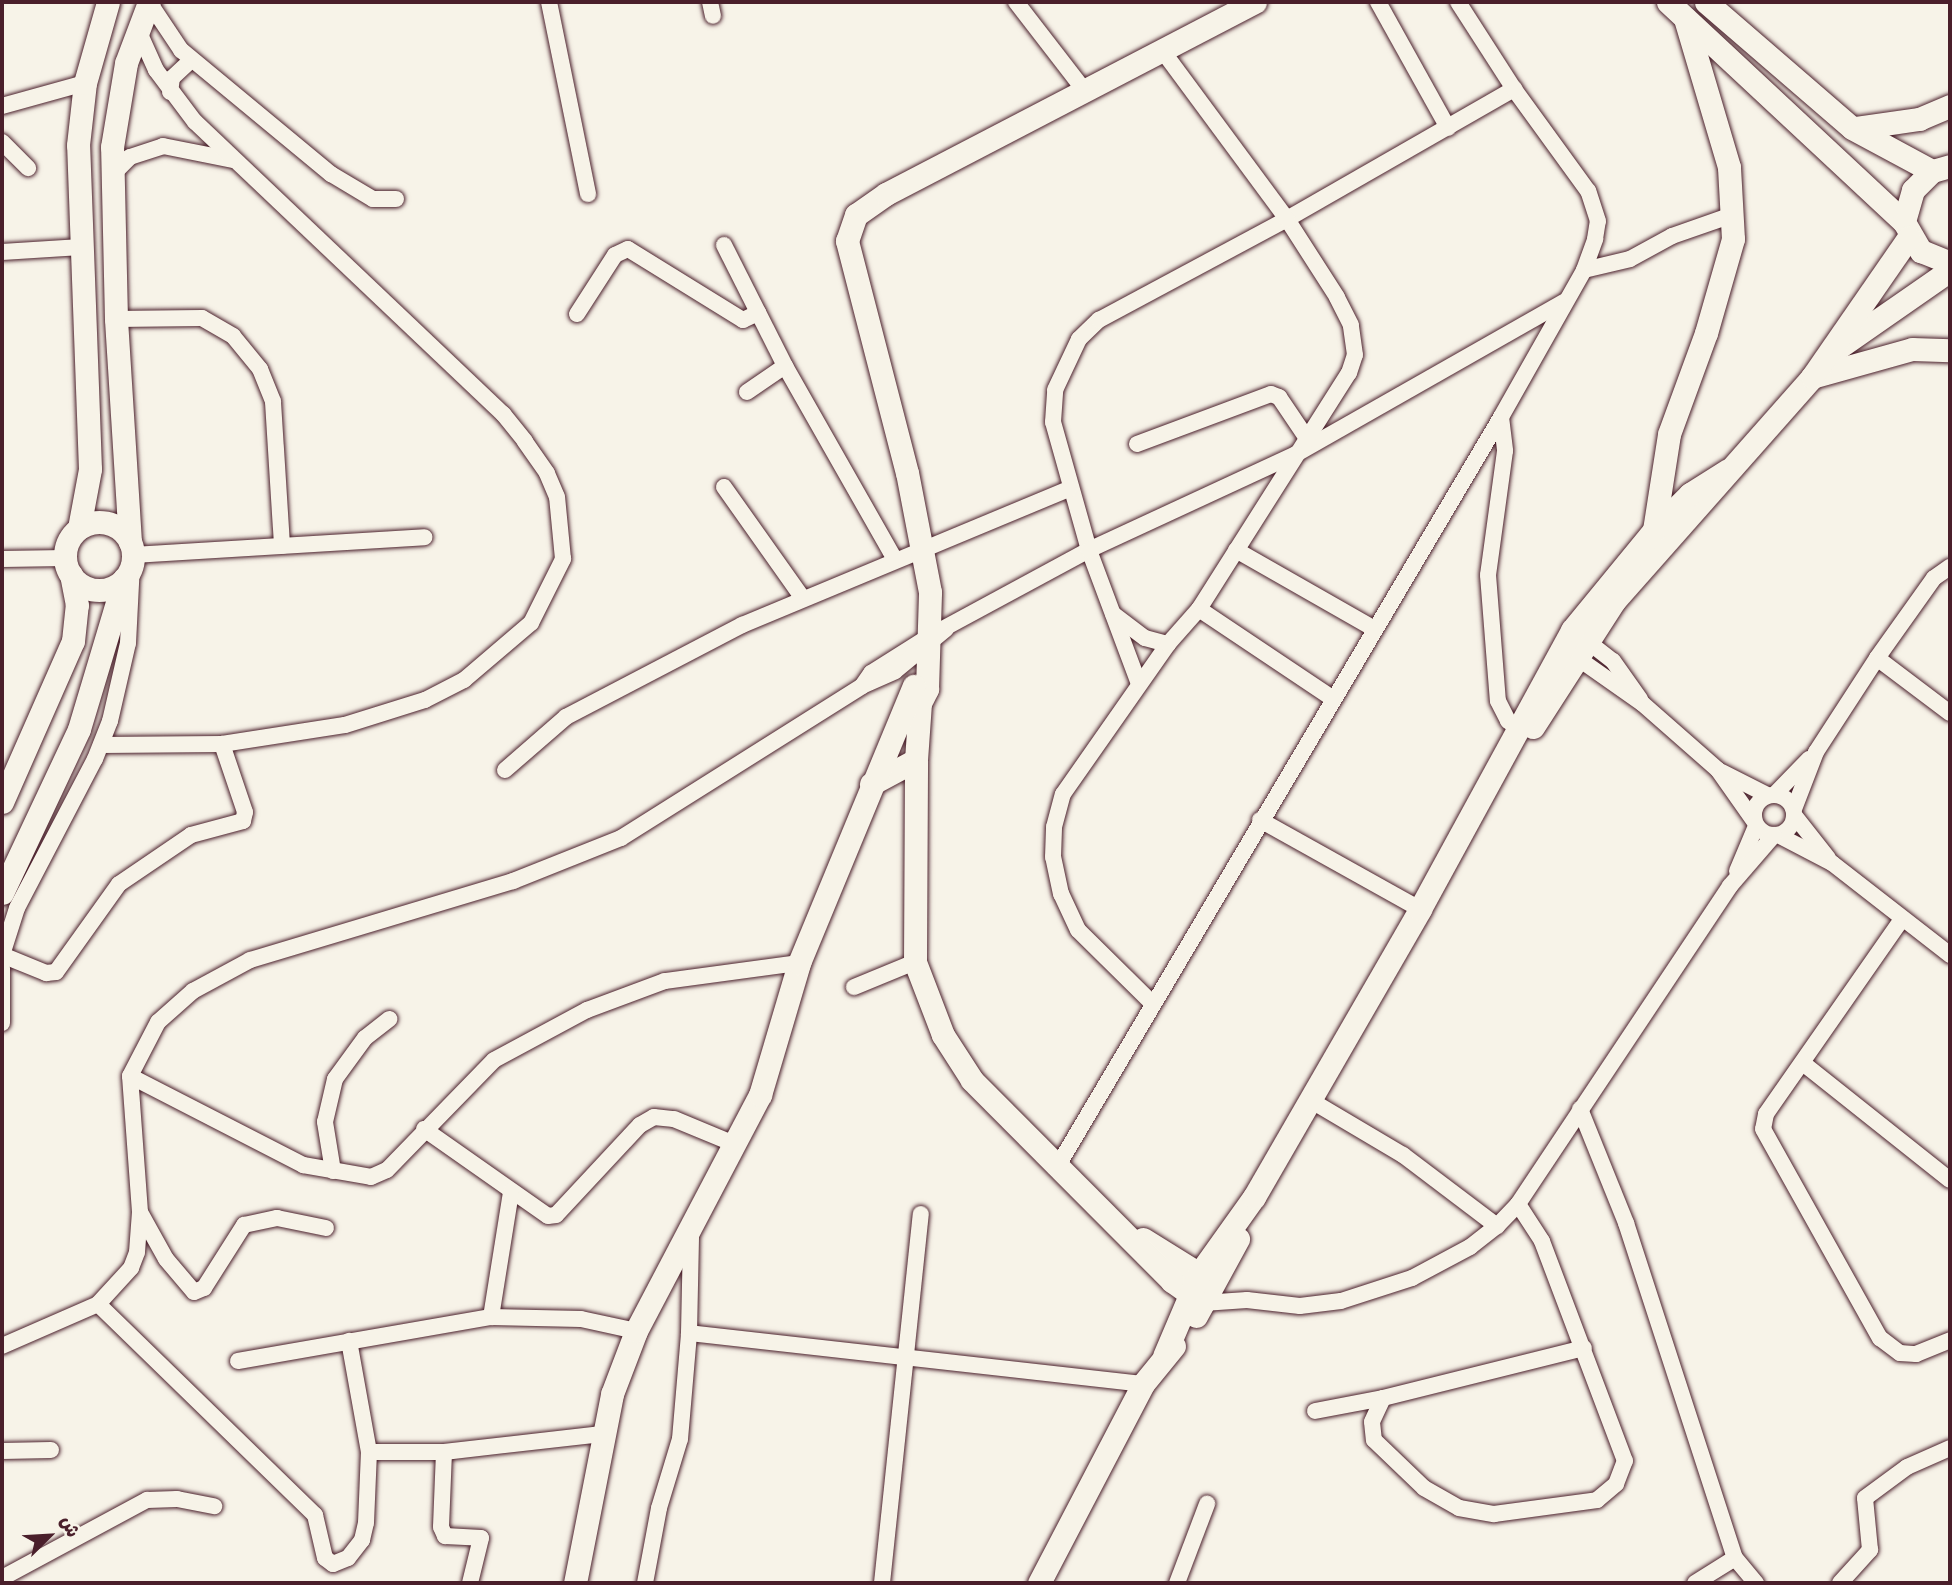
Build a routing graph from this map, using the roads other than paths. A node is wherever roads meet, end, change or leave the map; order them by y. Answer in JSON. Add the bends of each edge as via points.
{"nodes":[{"id":1,"x":108,"y":2,"type":"edge"},
{"id":2,"x":149,"y":2,"type":"edge"},
{"id":3,"x":549,"y":2,"type":"edge"},
{"id":4,"x":1016,"y":2,"type":"edge"},
{"id":5,"x":1255,"y":2,"type":"edge"},
{"id":6,"x":1378,"y":2,"type":"edge"},
{"id":7,"x":1458,"y":2,"type":"edge"},
{"id":8,"x":1668,"y":2,"type":"edge"},
{"id":9,"x":1713,"y":4,"type":"edge"},
{"id":10,"x":1685,"y":18,"type":"junction"},
{"id":11,"x":138,"y":30,"type":"junction"},
{"id":12,"x":1162,"y":50,"type":"junction"},
{"id":13,"x":191,"y":60,"type":"junction"},
{"id":14,"x":85,"y":83,"type":"junction"},
{"id":15,"x":1514,"y":89,"type":"junction"},
{"id":16,"x":1084,"y":90,"type":"junction"},
{"id":17,"x":170,"y":92,"type":"junction"},
{"id":18,"x":2,"y":106,"type":"edge"},
{"id":19,"x":1950,"y":106,"type":"edge"},
{"id":20,"x":1448,"y":128,"type":"junction"},
{"id":21,"x":1852,"y":128,"type":"junction"},
{"id":22,"x":2,"y":142,"type":"edge"},
{"id":23,"x":236,"y":160,"type":"junction"},
{"id":24,"x":1945,"y":166,"type":"edge"},
{"id":25,"x":28,"y":168,"type":"dead end"},
{"id":26,"x":113,"y":174,"type":"junction"},
{"id":27,"x":588,"y":194,"type":"dead end"},
{"id":28,"x":396,"y":199,"type":"dead end"},
{"id":29,"x":1732,"y":215,"type":"junction"},
{"id":30,"x":1287,"y":219,"type":"junction"},
{"id":31,"x":1907,"y":229,"type":"junction"},
{"id":32,"x":724,"y":245,"type":"dead end"},
{"id":33,"x":81,"y":247,"type":"junction"},
{"id":34,"x":2,"y":252,"type":"edge"},
{"id":35,"x":1950,"y":263,"type":"edge"},
{"id":36,"x":1584,"y":270,"type":"junction"},
{"id":37,"x":1950,"y":270,"type":"edge"},
{"id":38,"x":1566,"y":301,"type":"junction"},
{"id":39,"x":758,"y":313,"type":"junction"},
{"id":40,"x":577,"y":314,"type":"dead end"},
{"id":41,"x":116,"y":319,"type":"junction"},
{"id":42,"x":1950,"y":350,"type":"edge"},
{"id":43,"x":1829,"y":354,"type":"junction"},
{"id":44,"x":785,"y":366,"type":"junction"},
{"id":45,"x":1812,"y":377,"type":"junction"},
{"id":46,"x":747,"y":392,"type":"dead end"},
{"id":47,"x":1501,"y":416,"type":"junction"},
{"id":48,"x":1306,"y":437,"type":"junction"},
{"id":49,"x":1137,"y":444,"type":"dead end"},
{"id":50,"x":1296,"y":454,"type":"junction"},
{"id":51,"x":1728,"y":471,"type":"junction"},
{"id":52,"x":724,"y":487,"type":"dead end"},
{"id":53,"x":1069,"y":489,"type":"junction"},
{"id":54,"x":79,"y":528,"type":"junction"},
{"id":55,"x":1654,"y":530,"type":"junction"},
{"id":56,"x":424,"y":537,"type":"dead end"},
{"id":57,"x":282,"y":546,"type":"junction"},
{"id":58,"x":924,"y":546,"type":"junction"},
{"id":59,"x":1089,"y":550,"type":"junction"},
{"id":60,"x":1236,"y":550,"type":"junction"},
{"id":61,"x":894,"y":558,"type":"junction"},
{"id":62,"x":2,"y":559,"type":"edge"},
{"id":63,"x":129,"y":560,"type":"junction"},
{"id":64,"x":1950,"y":566,"type":"edge"},
{"id":65,"x":68,"y":567,"type":"junction"},
{"id":66,"x":803,"y":597,"type":"junction"},
{"id":67,"x":1199,"y":609,"type":"junction"},
{"id":68,"x":1111,"y":613,"type":"junction"},
{"id":69,"x":1373,"y":628,"type":"junction"},
{"id":70,"x":927,"y":643,"type":"junction"},
{"id":71,"x":1168,"y":644,"type":"junction"},
{"id":72,"x":1576,"y":645,"type":"junction"},
{"id":73,"x":1877,"y":658,"type":"junction"},
{"id":74,"x":1139,"y":684,"type":"junction"},
{"id":75,"x":917,"y":695,"type":"junction"},
{"id":76,"x":1332,"y":698,"type":"junction"},
{"id":77,"x":1950,"y":713,"type":"edge"},
{"id":78,"x":1518,"y":728,"type":"junction"},
{"id":79,"x":222,"y":744,"type":"junction"},
{"id":80,"x":101,"y":745,"type":"junction"},
{"id":81,"x":885,"y":752,"type":"junction"},
{"id":82,"x":1816,"y":752,"type":"junction"},
{"id":83,"x":917,"y":753,"type":"junction"},
{"id":84,"x":1503,"y":765,"type":"junction"},
{"id":85,"x":505,"y":770,"type":"dead end"},
{"id":86,"x":1718,"y":770,"type":"junction"},
{"id":87,"x":871,"y":784,"type":"junction"},
{"id":88,"x":1771,"y":795,"type":"junction"},
{"id":89,"x":2,"y":803,"type":"edge"},
{"id":90,"x":1794,"y":812,"type":"junction"},
{"id":91,"x":1260,"y":820,"type":"junction"},
{"id":92,"x":1755,"y":823,"type":"junction"},
{"id":93,"x":1775,"y":835,"type":"junction"},
{"id":94,"x":1832,"y":863,"type":"junction"},
{"id":95,"x":1730,"y":886,"type":"junction"},
{"id":96,"x":2,"y":892,"type":"edge"},
{"id":97,"x":1420,"y":909,"type":"junction"},
{"id":98,"x":1902,"y":919,"type":"junction"},
{"id":99,"x":2,"y":955,"type":"edge"},
{"id":100,"x":1950,"y":955,"type":"edge"},
{"id":101,"x":915,"y":962,"type":"junction"},
{"id":102,"x":799,"y":963,"type":"junction"},
{"id":103,"x":2,"y":968,"type":"edge"},
{"id":104,"x":854,"y":987,"type":"dead end"},
{"id":105,"x":1153,"y":1004,"type":"junction"},
{"id":106,"x":389,"y":1020,"type":"dead end"},
{"id":107,"x":2,"y":1023,"type":"edge"},
{"id":108,"x":1804,"y":1064,"type":"junction"},
{"id":109,"x":130,"y":1076,"type":"junction"},
{"id":110,"x":1310,"y":1100,"type":"junction"},
{"id":111,"x":1580,"y":1110,"type":"junction"},
{"id":112,"x":424,"y":1129,"type":"junction"},
{"id":113,"x":734,"y":1144,"type":"junction"},
{"id":114,"x":1056,"y":1169,"type":"junction"},
{"id":115,"x":333,"y":1171,"type":"junction"},
{"id":116,"x":1950,"y":1180,"type":"edge"},
{"id":117,"x":511,"y":1192,"type":"junction"},
{"id":118,"x":1518,"y":1204,"type":"junction"},
{"id":119,"x":140,"y":1212,"type":"junction"},
{"id":120,"x":920,"y":1214,"type":"dead end"},
{"id":121,"x":1497,"y":1226,"type":"junction"},
{"id":122,"x":326,"y":1228,"type":"dead end"},
{"id":123,"x":691,"y":1234,"type":"junction"},
{"id":124,"x":1206,"y":1291,"type":"junction"},
{"id":125,"x":98,"y":1304,"type":"junction"},
{"id":126,"x":491,"y":1317,"type":"junction"},
{"id":127,"x":636,"y":1332,"type":"junction"},
{"id":128,"x":689,"y":1333,"type":"junction"},
{"id":129,"x":1950,"y":1340,"type":"edge"},
{"id":130,"x":349,"y":1342,"type":"junction"},
{"id":131,"x":2,"y":1346,"type":"edge"},
{"id":132,"x":1584,"y":1348,"type":"junction"},
{"id":133,"x":904,"y":1358,"type":"junction"},
{"id":134,"x":238,"y":1362,"type":"dead end"},
{"id":135,"x":1143,"y":1384,"type":"junction"},
{"id":136,"x":1383,"y":1398,"type":"junction"},
{"id":137,"x":1315,"y":1411,"type":"dead end"},
{"id":138,"x":602,"y":1434,"type":"junction"},
{"id":139,"x":1950,"y":1448,"type":"edge"},
{"id":140,"x":51,"y":1450,"type":"dead end"},
{"id":141,"x":2,"y":1451,"type":"edge"},
{"id":142,"x":369,"y":1452,"type":"junction"},
{"id":143,"x":444,"y":1452,"type":"junction"},
{"id":144,"x":1207,"y":1504,"type":"dead end"},
{"id":145,"x":214,"y":1506,"type":"dead end"},
{"id":146,"x":1735,"y":1558,"type":"junction"},
{"id":147,"x":2,"y":1578,"type":"edge"},
{"id":148,"x":470,"y":1583,"type":"edge"},
{"id":149,"x":575,"y":1583,"type":"edge"},
{"id":150,"x":645,"y":1583,"type":"edge"},
{"id":151,"x":882,"y":1583,"type":"edge"},
{"id":152,"x":1039,"y":1583,"type":"edge"},
{"id":153,"x":1177,"y":1583,"type":"edge"},
{"id":154,"x":1695,"y":1583,"type":"edge"},
{"id":155,"x":1756,"y":1583,"type":"edge"},
{"id":156,"x":1840,"y":1583,"type":"edge"}],
"edges":[{"from":1,"to":14,"type":"street"},
{"from":2,"to":11,"type":"street"},
{"from":2,"to":13,"type":"street"},
{"from":3,"to":27,"type":"street"},
{"from":4,"to":16,"type":"street"},
{"from":5,"to":12,"type":"street"},
{"from":6,"to":20,"type":"street"},
{"from":7,"to":15,"type":"street"},
{"from":8,"to":10,"type":"street"},
{"from":9,"to":21,"type":"street"},
{"from":10,"to":29,"type":"street","via":[[1726,155]]},
{"from":10,"to":31,"type":"street"},
{"from":11,"to":17,"type":"street"},
{"from":11,"to":26,"type":"street","via":[[118,100]]},
{"from":12,"to":16,"type":"street"},
{"from":12,"to":30,"type":"street"},
{"from":13,"to":17,"type":"street","via":[[172,78]]},
{"from":13,"to":28,"type":"street","via":[[343,183],[373,199]]},
{"from":14,"to":18,"type":"street"},
{"from":14,"to":33,"type":"street","via":[[78,145]]},
{"from":15,"to":20,"type":"street"},
{"from":15,"to":36,"type":"street","via":[[1594,204],[1598,221]]},
{"from":16,"to":58,"type":"street","via":[[886,194],[856,215],[848,231],[850,260]]},
{"from":17,"to":23,"type":"street"},
{"from":19,"to":21,"type":"street","via":[[1919,120]]},
{"from":20,"to":30,"type":"street"},
{"from":21,"to":24,"type":"street"},
{"from":22,"to":25,"type":"street"},
{"from":23,"to":26,"type":"street","via":[[163,146],[131,157]]},
{"from":23,"to":79,"type":"street","via":[[503,414],[547,472],[562,523],[563,559],[531,623],[464,680],[384,716]]},
{"from":24,"to":31,"type":"street","via":[[1913,190]]},
{"from":26,"to":41,"type":"street"},
{"from":29,"to":36,"type":"street","via":[[1672,236],[1630,259]]},
{"from":29,"to":55,"type":"street","via":[[1733,240],[1669,434]]},
{"from":30,"to":48,"type":"street","via":[[1346,311],[1354,341],[1353,363]]},
{"from":30,"to":53,"type":"street","via":[[1088,327],[1062,374],[1052,407]]},
{"from":31,"to":35,"type":"street","via":[[1932,258]]},
{"from":31,"to":43,"type":"street"},
{"from":32,"to":39,"type":"street"},
{"from":33,"to":34,"type":"street"},
{"from":33,"to":54,"type":"street","via":[[90,469]]},
{"from":36,"to":38,"type":"street"},
{"from":37,"to":43,"type":"street"},
{"from":38,"to":47,"type":"street"},
{"from":38,"to":50,"type":"street"},
{"from":39,"to":40,"type":"street","via":[[743,320],[628,249],[615,255]]},
{"from":39,"to":44,"type":"street"},
{"from":41,"to":57,"type":"street","via":[[202,318],[233,336],[260,369],[273,402]]},
{"from":41,"to":63,"type":"street"},
{"from":42,"to":45,"type":"street","via":[[1912,349]]},
{"from":43,"to":45,"type":"street"},
{"from":44,"to":46,"type":"street"},
{"from":44,"to":61,"type":"street"},
{"from":45,"to":51,"type":"street"},
{"from":47,"to":69,"type":"street"},
{"from":47,"to":78,"type":"street","via":[[1505,451],[1488,575],[1498,701],[1508,721]]},
{"from":48,"to":49,"type":"street","via":[[1279,397],[1270,394]]},
{"from":48,"to":50,"type":"street"},
{"from":50,"to":59,"type":"street"},
{"from":50,"to":60,"type":"street"},
{"from":51,"to":55,"type":"street","via":[[1690,494]]},
{"from":51,"to":72,"type":"street"},
{"from":52,"to":66,"type":"street"},
{"from":53,"to":58,"type":"street"},
{"from":53,"to":59,"type":"street"},
{"from":54,"to":63,"type":"street","via":[[103,522],[119,529]]},
{"from":54,"to":65,"type":"street","via":[[68,541]]},
{"from":55,"to":72,"type":"street"},
{"from":56,"to":57,"type":"street"},
{"from":57,"to":63,"type":"street"},
{"from":58,"to":61,"type":"street"},
{"from":58,"to":70,"type":"street"},
{"from":59,"to":68,"type":"street"},
{"from":59,"to":70,"type":"street"},
{"from":60,"to":67,"type":"street"},
{"from":60,"to":69,"type":"street"},
{"from":61,"to":66,"type":"street"},
{"from":62,"to":65,"type":"street"},
{"from":63,"to":65,"type":"street","via":[[101,590],[84,586]]},
{"from":63,"to":80,"type":"street","via":[[124,669]]},
{"from":63,"to":96,"type":"street","via":[[79,729]]},
{"from":64,"to":73,"type":"street","via":[[1934,578]]},
{"from":65,"to":89,"type":"street","via":[[78,604],[74,641]]},
{"from":66,"to":85,"type":"street","via":[[566,717]]},
{"from":67,"to":71,"type":"street"},
{"from":67,"to":76,"type":"street"},
{"from":68,"to":71,"type":"street","via":[[1145,638]]},
{"from":68,"to":74,"type":"street"},
{"from":69,"to":76,"type":"street"},
{"from":70,"to":75,"type":"street"},
{"from":70,"to":109,"type":"street","via":[[871,673],[862,686],[658,816],[586,854],[250,960],[216,976],[158,1022]]},
{"from":71,"to":74,"type":"street"},
{"from":72,"to":78,"type":"street"},
{"from":72,"to":84,"type":"street"},
{"from":72,"to":86,"type":"street","via":[[1610,685],[1643,704]]},
{"from":73,"to":77,"type":"street"},
{"from":73,"to":82,"type":"street"},
{"from":74,"to":105,"type":"street","via":[[1063,794],[1054,827],[1053,857],[1060,894],[1078,930]]},
{"from":75,"to":81,"type":"street"},
{"from":75,"to":83,"type":"street"},
{"from":76,"to":91,"type":"street"},
{"from":78,"to":84,"type":"street"},
{"from":79,"to":80,"type":"street"},
{"from":79,"to":99,"type":"street","via":[[245,812],[243,821],[191,835],[119,884],[56,972],[46,974]]},
{"from":80,"to":99,"type":"street","via":[[17,908]]},
{"from":81,"to":83,"type":"street","via":[[900,745]]},
{"from":81,"to":87,"type":"street"},
{"from":82,"to":88,"type":"street"},
{"from":82,"to":90,"type":"street"},
{"from":83,"to":87,"type":"street"},
{"from":83,"to":101,"type":"street"},
{"from":84,"to":97,"type":"street"},
{"from":86,"to":88,"type":"street"},
{"from":86,"to":92,"type":"street"},
{"from":87,"to":102,"type":"street"},
{"from":88,"to":90,"type":"street","via":[[1783,796]]},
{"from":88,"to":92,"type":"street","via":[[1755,805]]},
{"from":90,"to":93,"type":"street","via":[[1790,828]]},
{"from":90,"to":94,"type":"street"},
{"from":91,"to":97,"type":"street"},
{"from":91,"to":105,"type":"street"},
{"from":92,"to":93,"type":"street"},
{"from":92,"to":95,"type":"street"},
{"from":93,"to":94,"type":"street"},
{"from":93,"to":95,"type":"street"},
{"from":94,"to":98,"type":"street"},
{"from":95,"to":111,"type":"street"},
{"from":97,"to":110,"type":"street"},
{"from":98,"to":100,"type":"street"},
{"from":98,"to":108,"type":"street"},
{"from":101,"to":104,"type":"street"},
{"from":101,"to":114,"type":"street","via":[[943,1035],[972,1080]]},
{"from":102,"to":112,"type":"street","via":[[665,981],[587,1010],[494,1060]]},
{"from":102,"to":113,"type":"street","via":[[760,1095]]},
{"from":103,"to":107,"type":"street"},
{"from":105,"to":114,"type":"street"},
{"from":106,"to":115,"type":"street","via":[[365,1038],[335,1079],[326,1122]]},
{"from":108,"to":116,"type":"street"},
{"from":108,"to":129,"type":"street","via":[[1766,1114],[1763,1129],[1776,1158],[1880,1338],[1899,1353]]},
{"from":109,"to":115,"type":"street","via":[[303,1165]]},
{"from":109,"to":119,"type":"street"},
{"from":110,"to":121,"type":"street","via":[[1403,1155]]},
{"from":110,"to":124,"type":"street"},
{"from":111,"to":118,"type":"street"},
{"from":111,"to":146,"type":"street","via":[[1626,1223]]},
{"from":112,"to":115,"type":"street","via":[[387,1170],[356,1177]]},
{"from":112,"to":117,"type":"street"},
{"from":113,"to":117,"type":"street","via":[[674,1119],[654,1117],[640,1125],[556,1215],[548,1216]]},
{"from":113,"to":123,"type":"street"},
{"from":114,"to":124,"type":"street","via":[[1119,1225]]},
{"from":117,"to":126,"type":"street"},
{"from":118,"to":121,"type":"street"},
{"from":118,"to":132,"type":"street","via":[[1542,1241]]},
{"from":119,"to":122,"type":"street","via":[[166,1259],[194,1292],[204,1288],[244,1225],[277,1218]]},
{"from":119,"to":125,"type":"street","via":[[131,1268]]},
{"from":120,"to":133,"type":"street"},
{"from":121,"to":124,"type":"street","via":[[1412,1278],[1341,1301],[1300,1306]]},
{"from":123,"to":127,"type":"street"},
{"from":123,"to":128,"type":"street"},
{"from":124,"to":135,"type":"street"},
{"from":125,"to":131,"type":"street"},
{"from":125,"to":142,"type":"street","via":[[315,1515],[325,1558],[333,1564],[348,1558],[362,1540]]},
{"from":126,"to":127,"type":"street","via":[[581,1319]]},
{"from":126,"to":130,"type":"street"},
{"from":127,"to":138,"type":"street"},
{"from":128,"to":133,"type":"street"},
{"from":128,"to":150,"type":"street","via":[[680,1439],[659,1508]]},
{"from":130,"to":134,"type":"street"},
{"from":130,"to":142,"type":"street"},
{"from":132,"to":136,"type":"street"},
{"from":132,"to":136,"type":"street","via":[[1625,1461],[1616,1484],[1597,1500],[1494,1514],[1459,1508],[1414,1480],[1374,1440],[1373,1422]]},
{"from":133,"to":135,"type":"street"},
{"from":133,"to":151,"type":"street"},
{"from":135,"to":152,"type":"street"},
{"from":136,"to":137,"type":"street"},
{"from":138,"to":143,"type":"street"},
{"from":138,"to":149,"type":"street"},
{"from":139,"to":156,"type":"street","via":[[1907,1467],[1865,1498],[1870,1550]]},
{"from":140,"to":141,"type":"street"},
{"from":142,"to":143,"type":"street"},
{"from":143,"to":148,"type":"street","via":[[444,1536],[481,1538]]},
{"from":144,"to":153,"type":"street"},
{"from":145,"to":147,"type":"street","via":[[177,1499],[147,1500]]},
{"from":146,"to":154,"type":"street"},
{"from":146,"to":155,"type":"street"}]}
